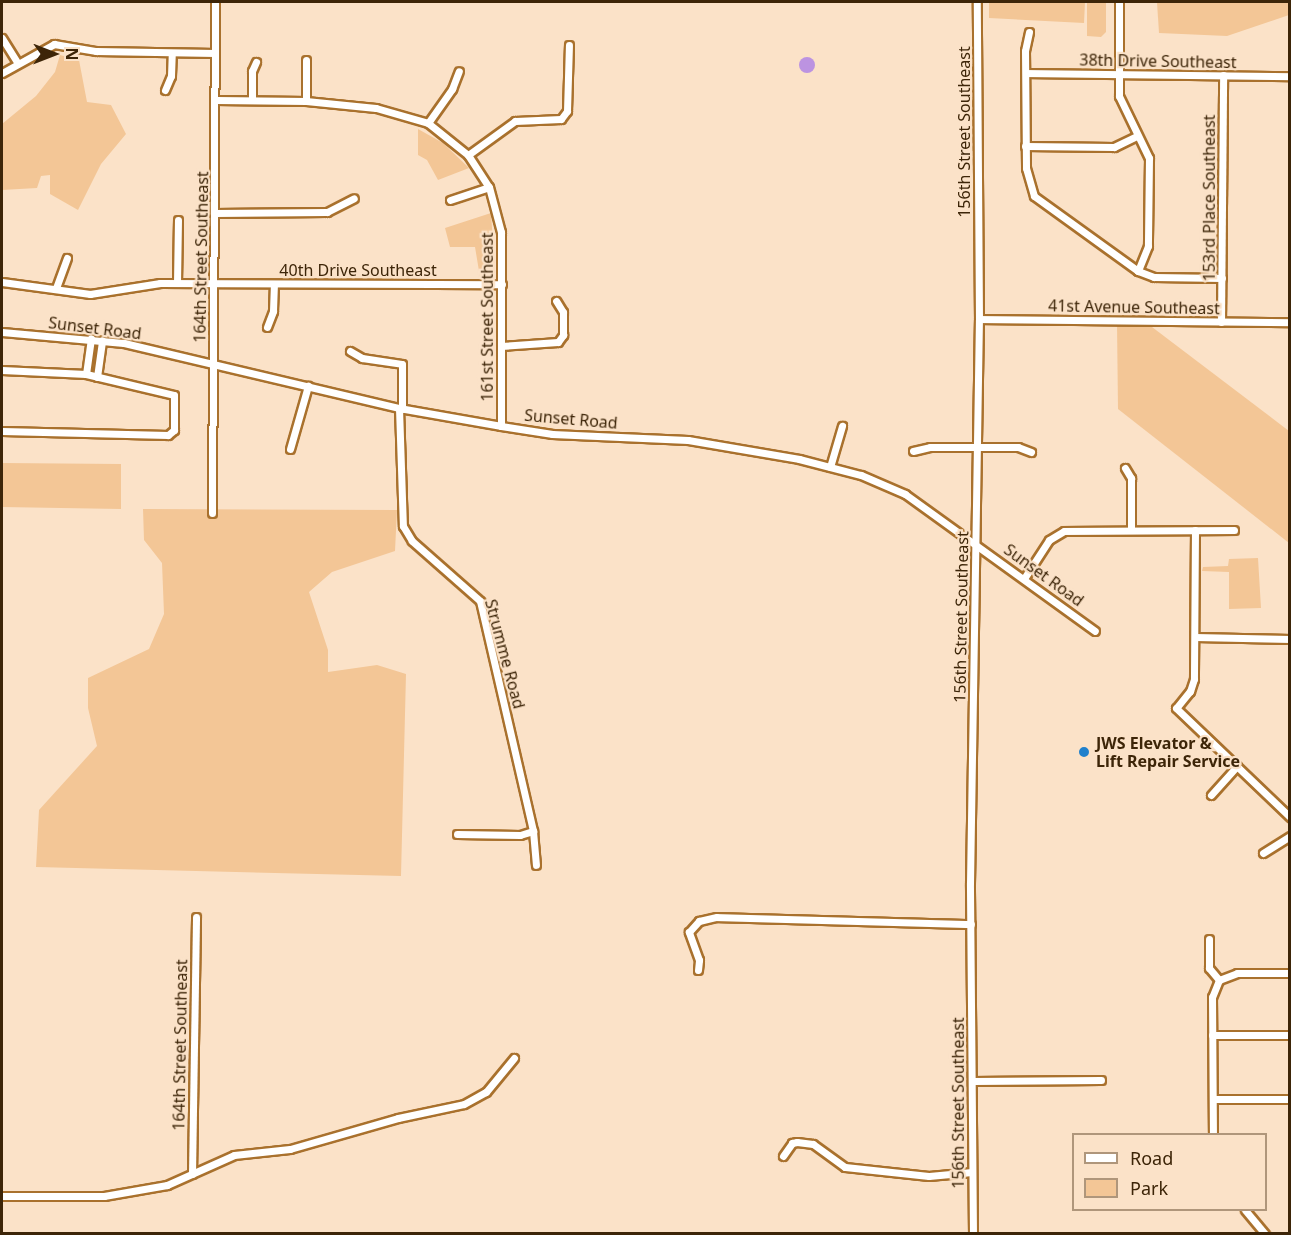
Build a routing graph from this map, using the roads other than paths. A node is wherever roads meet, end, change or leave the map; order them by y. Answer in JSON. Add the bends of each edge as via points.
{"nodes":[{"id":1,"x":215,"y":2,"type":"edge"},
{"id":2,"x":977,"y":2,"type":"edge"},
{"id":3,"x":1119,"y":2,"type":"edge"},
{"id":4,"x":1029,"y":33,"type":"dead end"},
{"id":5,"x":2,"y":39,"type":"edge"},
{"id":6,"x":569,"y":45,"type":"dead end"},
{"id":7,"x":172,"y":53,"type":"junction"},
{"id":8,"x":215,"y":53,"type":"junction"},
{"id":9,"x":306,"y":60,"type":"dead end"},
{"id":10,"x":17,"y":62,"type":"junction"},
{"id":11,"x":256,"y":62,"type":"dead end"},
{"id":12,"x":459,"y":71,"type":"dead end"},
{"id":13,"x":2,"y":73,"type":"edge"},
{"id":14,"x":1026,"y":73,"type":"junction"},
{"id":15,"x":1118,"y":74,"type":"junction"},
{"id":16,"x":1223,"y":75,"type":"junction"},
{"id":17,"x":1290,"y":76,"type":"edge"},
{"id":18,"x":165,"y":90,"type":"dead end"},
{"id":19,"x":216,"y":100,"type":"junction"},
{"id":20,"x":252,"y":100,"type":"junction"},
{"id":21,"x":306,"y":101,"type":"junction"},
{"id":22,"x":428,"y":123,"type":"junction"},
{"id":23,"x":1137,"y":136,"type":"junction"},
{"id":24,"x":1025,"y":146,"type":"junction"},
{"id":25,"x":468,"y":155,"type":"junction"},
{"id":26,"x":489,"y":187,"type":"junction"},
{"id":27,"x":354,"y":198,"type":"dead end"},
{"id":28,"x":450,"y":200,"type":"dead end"},
{"id":29,"x":215,"y":213,"type":"junction"},
{"id":30,"x":178,"y":220,"type":"dead end"},
{"id":31,"x":67,"y":258,"type":"dead end"},
{"id":32,"x":1138,"y":271,"type":"junction"},
{"id":33,"x":1222,"y":278,"type":"junction"},
{"id":34,"x":2,"y":282,"type":"edge"},
{"id":35,"x":177,"y":283,"type":"junction"},
{"id":36,"x":214,"y":284,"type":"junction"},
{"id":37,"x":274,"y":284,"type":"junction"},
{"id":38,"x":502,"y":284,"type":"junction"},
{"id":39,"x":56,"y":288,"type":"junction"},
{"id":40,"x":556,"y":301,"type":"dead end"},
{"id":41,"x":979,"y":319,"type":"junction"},
{"id":42,"x":1221,"y":322,"type":"junction"},
{"id":43,"x":1290,"y":322,"type":"edge"},
{"id":44,"x":267,"y":327,"type":"dead end"},
{"id":45,"x":2,"y":332,"type":"edge"},
{"id":46,"x":91,"y":338,"type":"junction"},
{"id":47,"x":102,"y":339,"type":"junction"},
{"id":48,"x":501,"y":346,"type":"junction"},
{"id":49,"x":350,"y":351,"type":"dead end"},
{"id":50,"x":213,"y":362,"type":"junction"},
{"id":51,"x":2,"y":370,"type":"edge"},
{"id":52,"x":86,"y":375,"type":"junction"},
{"id":53,"x":97,"y":377,"type":"junction"},
{"id":54,"x":308,"y":386,"type":"junction"},
{"id":55,"x":401,"y":408,"type":"junction"},
{"id":56,"x":501,"y":426,"type":"junction"},
{"id":57,"x":842,"y":426,"type":"dead end"},
{"id":58,"x":2,"y":431,"type":"edge"},
{"id":59,"x":976,"y":447,"type":"junction"},
{"id":60,"x":290,"y":449,"type":"dead end"},
{"id":61,"x":913,"y":451,"type":"dead end"},
{"id":62,"x":1031,"y":452,"type":"dead end"},
{"id":63,"x":830,"y":467,"type":"junction"},
{"id":64,"x":1125,"y":468,"type":"dead end"},
{"id":65,"x":212,"y":513,"type":"dead end"},
{"id":66,"x":1131,"y":529,"type":"junction"},
{"id":67,"x":1195,"y":530,"type":"junction"},
{"id":68,"x":1234,"y":530,"type":"dead end"},
{"id":69,"x":976,"y":542,"type":"junction"},
{"id":70,"x":1025,"y":577,"type":"junction"},
{"id":71,"x":1095,"y":631,"type":"dead end"},
{"id":72,"x":1195,"y":637,"type":"junction"},
{"id":73,"x":1290,"y":639,"type":"edge"},
{"id":74,"x":1237,"y":766,"type":"junction"},
{"id":75,"x":1211,"y":795,"type":"dead end"},
{"id":76,"x":1290,"y":817,"type":"edge"},
{"id":77,"x":533,"y":831,"type":"junction"},
{"id":78,"x":457,"y":834,"type":"dead end"},
{"id":79,"x":1290,"y":836,"type":"edge"},
{"id":80,"x":1263,"y":854,"type":"dead end"},
{"id":81,"x":536,"y":865,"type":"dead end"},
{"id":82,"x":195,"y":917,"type":"dead end"},
{"id":83,"x":971,"y":924,"type":"junction"},
{"id":84,"x":1209,"y":939,"type":"dead end"},
{"id":85,"x":698,"y":970,"type":"dead end"},
{"id":86,"x":1290,"y":972,"type":"edge"},
{"id":87,"x":1219,"y":980,"type":"junction"},
{"id":88,"x":1212,"y":1035,"type":"junction"},
{"id":89,"x":1290,"y":1035,"type":"edge"},
{"id":90,"x":514,"y":1058,"type":"dead end"},
{"id":91,"x":1101,"y":1080,"type":"dead end"},
{"id":92,"x":972,"y":1081,"type":"junction"},
{"id":93,"x":1213,"y":1099,"type":"junction"},
{"id":94,"x":1290,"y":1099,"type":"edge"},
{"id":95,"x":1213,"y":1133,"type":"edge"},
{"id":96,"x":783,"y":1156,"type":"dead end"},
{"id":97,"x":972,"y":1172,"type":"junction"},
{"id":98,"x":192,"y":1174,"type":"junction"},
{"id":99,"x":2,"y":1196,"type":"edge"},
{"id":100,"x":1247,"y":1211,"type":"edge"},
{"id":101,"x":973,"y":1233,"type":"edge"},
{"id":102,"x":1265,"y":1233,"type":"edge"}],
"edges":[{"from":1,"to":8,"type":"street","name":"164th Street Southeast"},
{"from":2,"to":41,"type":"street","name":"156th Street Southeast"},
{"from":3,"to":15,"type":"street"},
{"from":4,"to":14,"type":"street"},
{"from":5,"to":10,"type":"street"},
{"from":6,"to":25,"type":"street","via":[[567,111],[561,119],[515,121]]},
{"from":7,"to":8,"type":"street"},
{"from":7,"to":10,"type":"street","via":[[96,51],[62,43],[44,47]]},
{"from":7,"to":18,"type":"street","via":[[171,76]]},
{"from":8,"to":19,"type":"street","name":"164th Street Southeast"},
{"from":9,"to":21,"type":"street"},
{"from":10,"to":13,"type":"street"},
{"from":11,"to":20,"type":"street","via":[[252,71]]},
{"from":12,"to":22,"type":"street","via":[[452,89]]},
{"from":14,"to":15,"type":"street","name":"38th Drive Southeast"},
{"from":14,"to":24,"type":"street"},
{"from":15,"to":16,"type":"street","name":"38th Drive Southeast"},
{"from":15,"to":23,"type":"street","via":[[1123,110]]},
{"from":16,"to":17,"type":"street","name":"38th Drive Southeast"},
{"from":16,"to":33,"type":"street","name":"153rd Place Southeast"},
{"from":19,"to":20,"type":"street","name":"161st Street Southeast"},
{"from":19,"to":29,"type":"street","name":"164th Street Southeast"},
{"from":20,"to":21,"type":"street","name":"161st Street Southeast"},
{"from":21,"to":22,"type":"street","name":"161st Street Southeast","via":[[397,113]]},
{"from":22,"to":25,"type":"street","name":"161st Street Southeast"},
{"from":23,"to":24,"type":"street","via":[[1114,147]]},
{"from":23,"to":32,"type":"street","via":[[1146,148],[1149,180],[1148,246]]},
{"from":24,"to":32,"type":"street","via":[[1034,196]]},
{"from":25,"to":26,"type":"street","name":"161st Street Southeast"},
{"from":26,"to":28,"type":"street"},
{"from":26,"to":38,"type":"street","name":"161st Street Southeast","via":[[501,232]]},
{"from":27,"to":29,"type":"street","via":[[327,212]]},
{"from":29,"to":36,"type":"street","name":"164th Street Southeast"},
{"from":30,"to":35,"type":"street"},
{"from":31,"to":39,"type":"street"},
{"from":32,"to":33,"type":"street","via":[[1154,277]]},
{"from":33,"to":42,"type":"street","name":"153rd Place Southeast"},
{"from":34,"to":39,"type":"street"},
{"from":35,"to":36,"type":"street"},
{"from":35,"to":39,"type":"street","via":[[90,294]]},
{"from":36,"to":37,"type":"street","name":"40th Drive Southeast"},
{"from":36,"to":50,"type":"street","name":"164th Street Southeast"},
{"from":37,"to":38,"type":"street","name":"40th Drive Southeast"},
{"from":37,"to":44,"type":"street","via":[[273,311]]},
{"from":38,"to":48,"type":"street","name":"161st Street Southeast"},
{"from":40,"to":48,"type":"street","via":[[563,312],[563,335],[558,342]]},
{"from":41,"to":42,"type":"street","name":"41st Avenue Southeast"},
{"from":41,"to":59,"type":"street","name":"156th Street Southeast"},
{"from":42,"to":43,"type":"street","name":"41st Avenue Southeast"},
{"from":45,"to":46,"type":"street","name":"Sunset Road"},
{"from":46,"to":47,"type":"street","name":"Sunset Road"},
{"from":46,"to":52,"type":"street"},
{"from":47,"to":50,"type":"street","name":"Sunset Road"},
{"from":47,"to":53,"type":"street"},
{"from":48,"to":56,"type":"street","name":"161st Street Southeast"},
{"from":49,"to":55,"type":"street","name":"Strumme Road","via":[[402,364]]},
{"from":50,"to":54,"type":"street","name":"Sunset Road"},
{"from":50,"to":65,"type":"street","name":"164th Street Southeast"},
{"from":51,"to":52,"type":"street"},
{"from":52,"to":53,"type":"street"},
{"from":53,"to":58,"type":"street","via":[[174,395],[174,430],[168,435]]},
{"from":54,"to":55,"type":"street","name":"Sunset Road"},
{"from":54,"to":60,"type":"street"},
{"from":55,"to":56,"type":"street","name":"Sunset Road"},
{"from":55,"to":77,"type":"street","name":"Strumme Road","via":[[403,526],[412,541],[480,601]]},
{"from":56,"to":63,"type":"street","name":"Sunset Road","via":[[552,434],[688,440]]},
{"from":57,"to":63,"type":"street"},
{"from":59,"to":61,"type":"street"},
{"from":59,"to":62,"type":"street","via":[[1018,447]]},
{"from":59,"to":69,"type":"street","name":"156th Street Southeast"},
{"from":63,"to":69,"type":"street","name":"Sunset Road","via":[[895,489]]},
{"from":64,"to":66,"type":"street","via":[[1131,478]]},
{"from":66,"to":67,"type":"street"},
{"from":66,"to":70,"type":"street","via":[[1064,531],[1049,540]]},
{"from":67,"to":68,"type":"street"},
{"from":67,"to":72,"type":"street"},
{"from":69,"to":70,"type":"street","name":"Sunset Road"},
{"from":69,"to":83,"type":"street","name":"156th Street Southeast"},
{"from":70,"to":71,"type":"street","name":"Sunset Road"},
{"from":72,"to":73,"type":"street"},
{"from":72,"to":74,"type":"street","via":[[1194,679],[1176,708]]},
{"from":74,"to":75,"type":"street"},
{"from":74,"to":76,"type":"street"},
{"from":77,"to":78,"type":"street","via":[[520,835]]},
{"from":77,"to":81,"type":"street","name":"Strumme Road"},
{"from":79,"to":80,"type":"street"},
{"from":82,"to":98,"type":"street","name":"164th Street Southeast"},
{"from":83,"to":85,"type":"street","via":[[717,917],[699,921],[689,932]]},
{"from":83,"to":92,"type":"street","name":"156th Street Southeast"},
{"from":84,"to":87,"type":"street","via":[[1209,968]]},
{"from":86,"to":87,"type":"street","via":[[1237,972]]},
{"from":87,"to":88,"type":"street","via":[[1213,989]]},
{"from":88,"to":89,"type":"street"},
{"from":88,"to":93,"type":"street"},
{"from":90,"to":98,"type":"street","via":[[496,1082],[474,1099],[290,1149],[234,1155]]},
{"from":91,"to":92,"type":"street"},
{"from":92,"to":97,"type":"street","name":"156th Street Southeast"},
{"from":93,"to":94,"type":"street"},
{"from":93,"to":95,"type":"street"},
{"from":96,"to":97,"type":"street","via":[[797,1142],[813,1144],[845,1167],[929,1176]]},
{"from":97,"to":101,"type":"street","name":"156th Street Southeast"},
{"from":98,"to":99,"type":"street","via":[[167,1185],[125,1193]]},
{"from":100,"to":102,"type":"street"}]}
